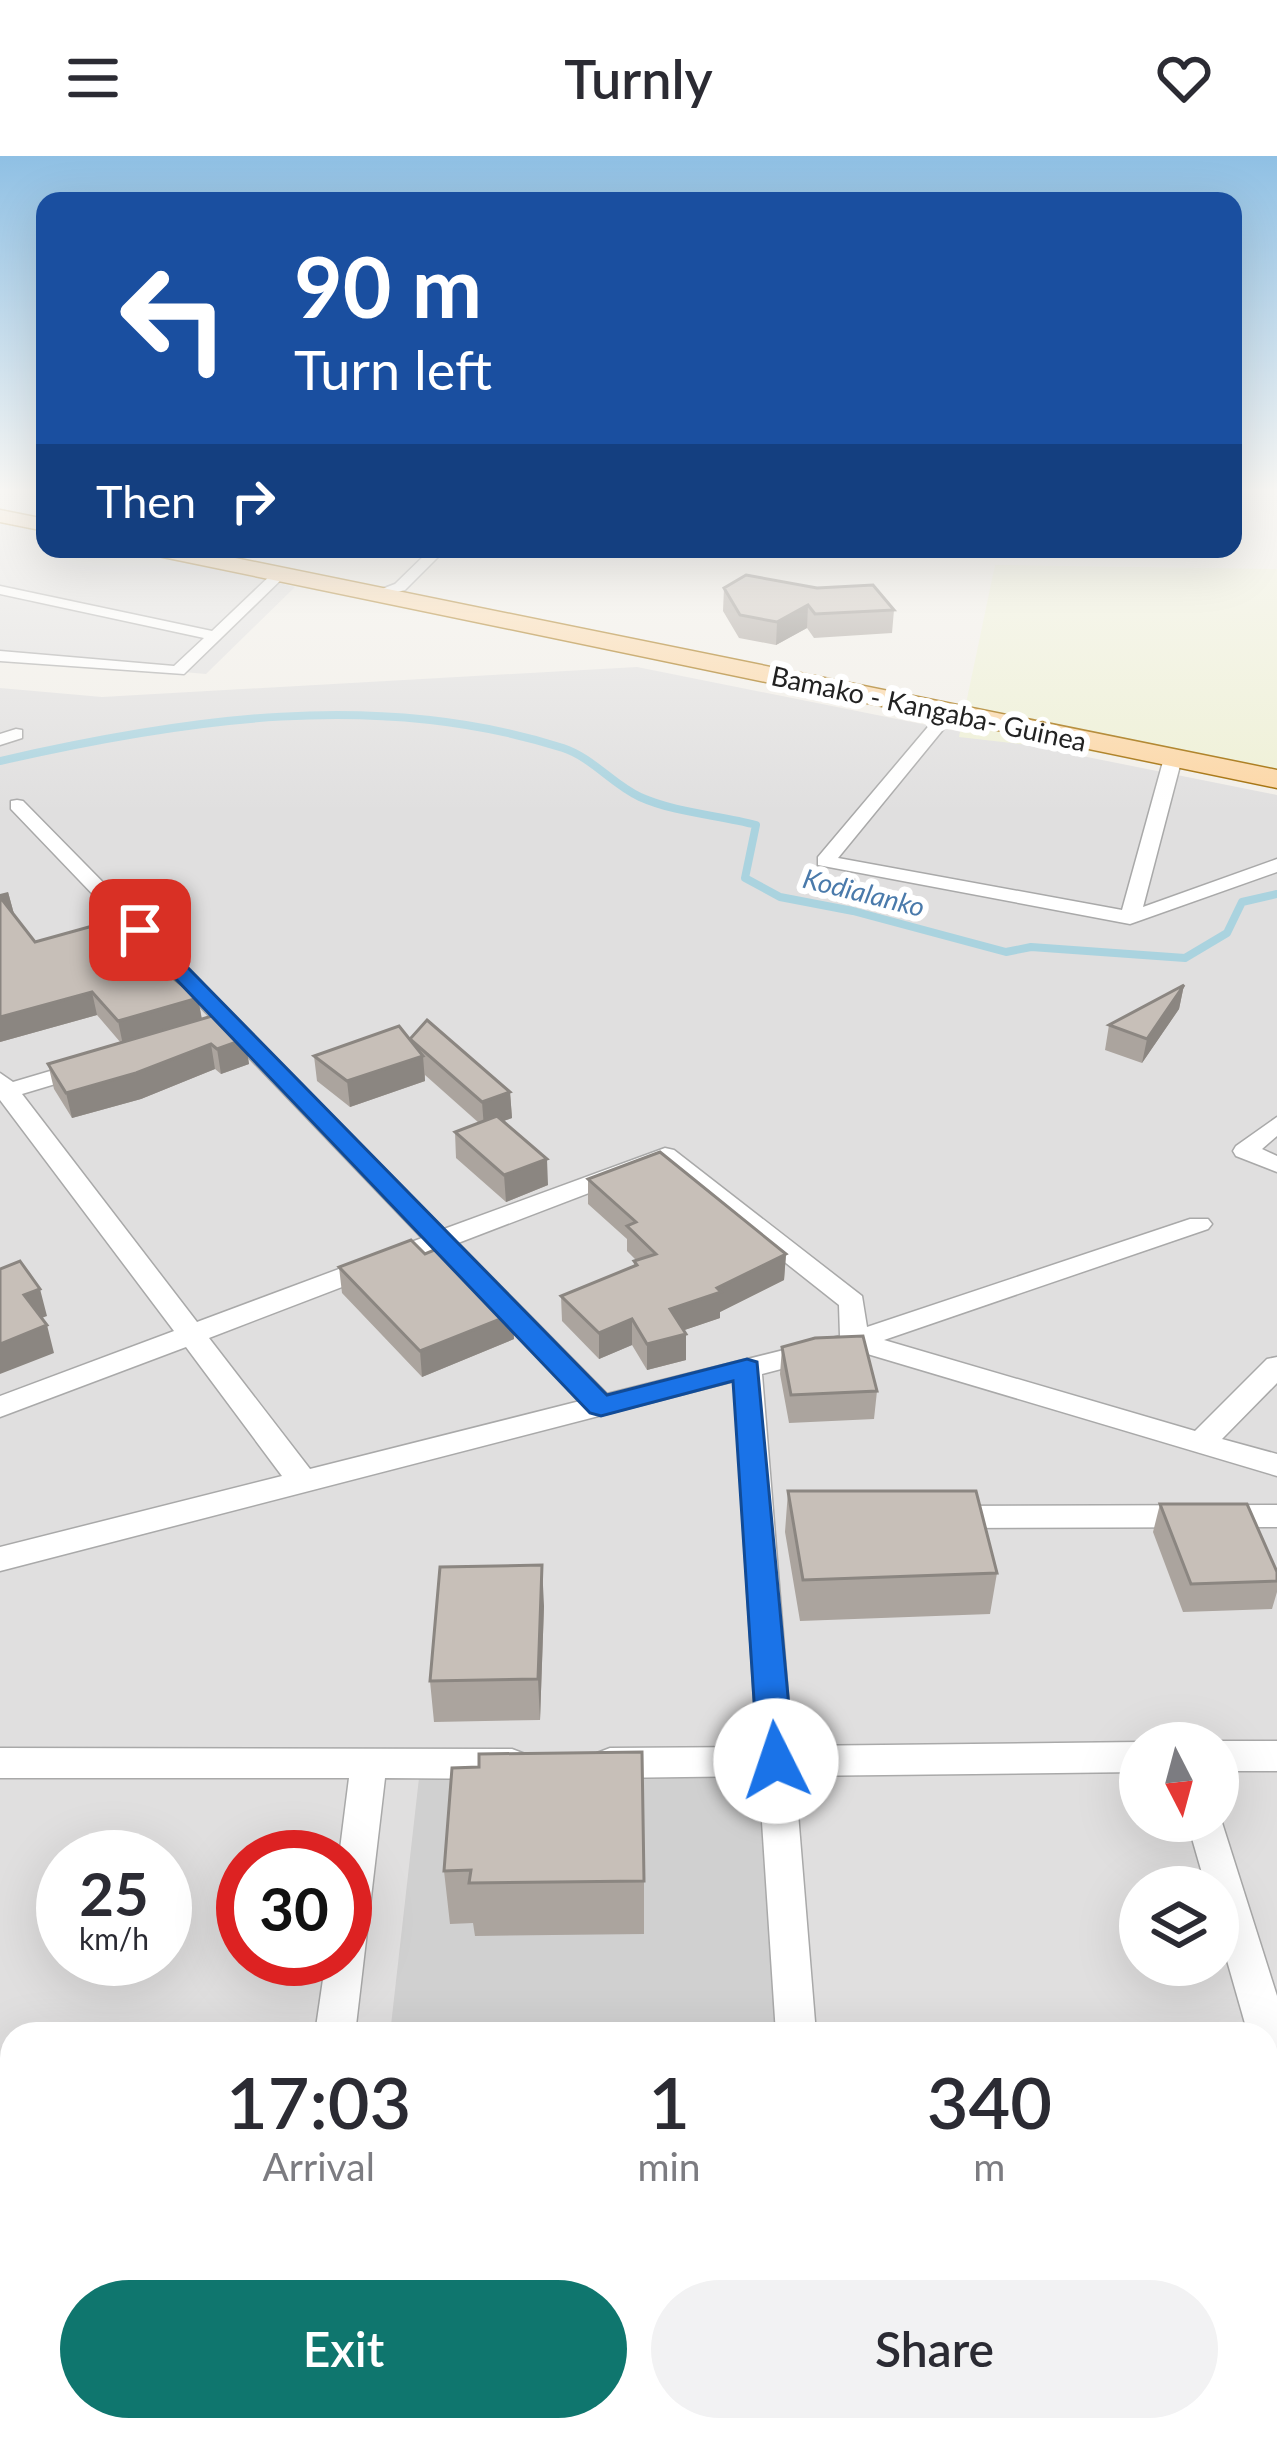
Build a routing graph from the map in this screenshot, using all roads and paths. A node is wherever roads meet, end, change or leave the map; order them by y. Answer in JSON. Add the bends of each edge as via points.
{"nodes":[{"id":1,"x":40,"y":599,"type":"edge"},
{"id":2,"x":253,"y":599,"type":"edge"},
{"id":3,"x":392,"y":599,"type":"edge"},
{"id":4,"x":214,"y":636,"type":"junction"},
{"id":5,"x":0,"y":656,"type":"edge"},
{"id":6,"x":42,"y":659,"type":"junction"},
{"id":7,"x":0,"y":673,"type":"edge"},
{"id":8,"x":949,"y":712,"type":"junction"},
{"id":9,"x":1173,"y":758,"type":"junction"},
{"id":10,"x":1277,"y":779,"type":"edge"},
{"id":11,"x":17,"y":805,"type":"dead end"},
{"id":12,"x":1277,"y":865,"type":"edge"},
{"id":13,"x":1130,"y":918,"type":"junction"},
{"id":14,"x":97,"y":1064,"type":"edge"},
{"id":15,"x":2,"y":1088,"type":"edge"},
{"id":16,"x":1277,"y":1124,"type":"edge"},
{"id":17,"x":1277,"y":1165,"type":"edge"},
{"id":18,"x":1199,"y":1224,"type":"dead end"},
{"id":19,"x":442,"y":1239,"type":"junction"},
{"id":20,"x":192,"y":1334,"type":"junction"},
{"id":21,"x":854,"y":1341,"type":"junction"},
{"id":22,"x":1277,"y":1366,"type":"edge"},
{"id":23,"x":747,"y":1368,"type":"junction"},
{"id":24,"x":601,"y":1406,"type":"junction"},
{"id":25,"x":0,"y":1407,"type":"edge"},
{"id":26,"x":1200,"y":1443,"type":"junction"},
{"id":27,"x":1277,"y":1466,"type":"edge"},
{"id":28,"x":303,"y":1482,"type":"junction"},
{"id":29,"x":1277,"y":1516,"type":"edge"},
{"id":30,"x":923,"y":1517,"type":"edge"},
{"id":31,"x":0,"y":1559,"type":"edge"},
{"id":32,"x":1239,"y":1756,"type":"edge"},
{"id":33,"x":1277,"y":1756,"type":"edge"},
{"id":34,"x":1119,"y":1757,"type":"edge"},
{"id":35,"x":776,"y":1761,"type":"junction"},
{"id":36,"x":0,"y":1763,"type":"edge"},
{"id":37,"x":536,"y":1763,"type":"edge"},
{"id":38,"x":584,"y":1763,"type":"edge"},
{"id":39,"x":369,"y":1765,"type":"junction"},
{"id":40,"x":361,"y":1830,"type":"edge"},
{"id":41,"x":1211,"y":1842,"type":"edge"},
{"id":42,"x":341,"y":1986,"type":"edge"},
{"id":43,"x":337,"y":2022,"type":"edge"},
{"id":44,"x":795,"y":2022,"type":"edge"},
{"id":45,"x":1265,"y":2022,"type":"edge"}],
"edges":[{"from":1,"to":4,"type":"street"},
{"from":2,"to":4,"type":"street"},
{"from":3,"to":8,"type":"main road","name":"Bamako - Kangaba- Guinea"},
{"from":4,"to":6,"type":"street","via":[[178,671]]},
{"from":5,"to":6,"type":"street"},
{"from":6,"to":7,"type":"street"},
{"from":8,"to":9,"type":"main road","name":"Bamako - Kangaba- Guinea"},
{"from":8,"to":13,"type":"street","via":[[825,861]]},
{"from":9,"to":10,"type":"main road","name":"Bamako - Kangaba- Guinea"},
{"from":9,"to":13,"type":"street"},
{"from":11,"to":19,"type":"street","via":[[221,1027]]},
{"from":12,"to":13,"type":"street"},
{"from":14,"to":15,"type":"street"},
{"from":15,"to":20,"type":"street"},
{"from":16,"to":17,"type":"street","via":[[1245,1151]]},
{"from":18,"to":21,"type":"street"},
{"from":19,"to":20,"type":"street"},
{"from":19,"to":21,"type":"street","via":[[664,1155],[852,1301]]},
{"from":19,"to":24,"type":"street"},
{"from":20,"to":25,"type":"street"},
{"from":20,"to":28,"type":"street"},
{"from":21,"to":23,"type":"street"},
{"from":21,"to":26,"type":"street"},
{"from":22,"to":26,"type":"street"},
{"from":23,"to":24,"type":"street"},
{"from":23,"to":35,"type":"street","via":[[769,1517]]},
{"from":24,"to":28,"type":"street"},
{"from":26,"to":27,"type":"street"},
{"from":28,"to":31,"type":"street"},
{"from":29,"to":30,"type":"street"},
{"from":32,"to":33,"type":"street"},
{"from":34,"to":35,"type":"street"},
{"from":35,"to":38,"type":"street"},
{"from":35,"to":44,"type":"street"},
{"from":36,"to":39,"type":"street"},
{"from":37,"to":39,"type":"street"},
{"from":39,"to":40,"type":"street"},
{"from":41,"to":45,"type":"street"},
{"from":42,"to":43,"type":"street"}]}
